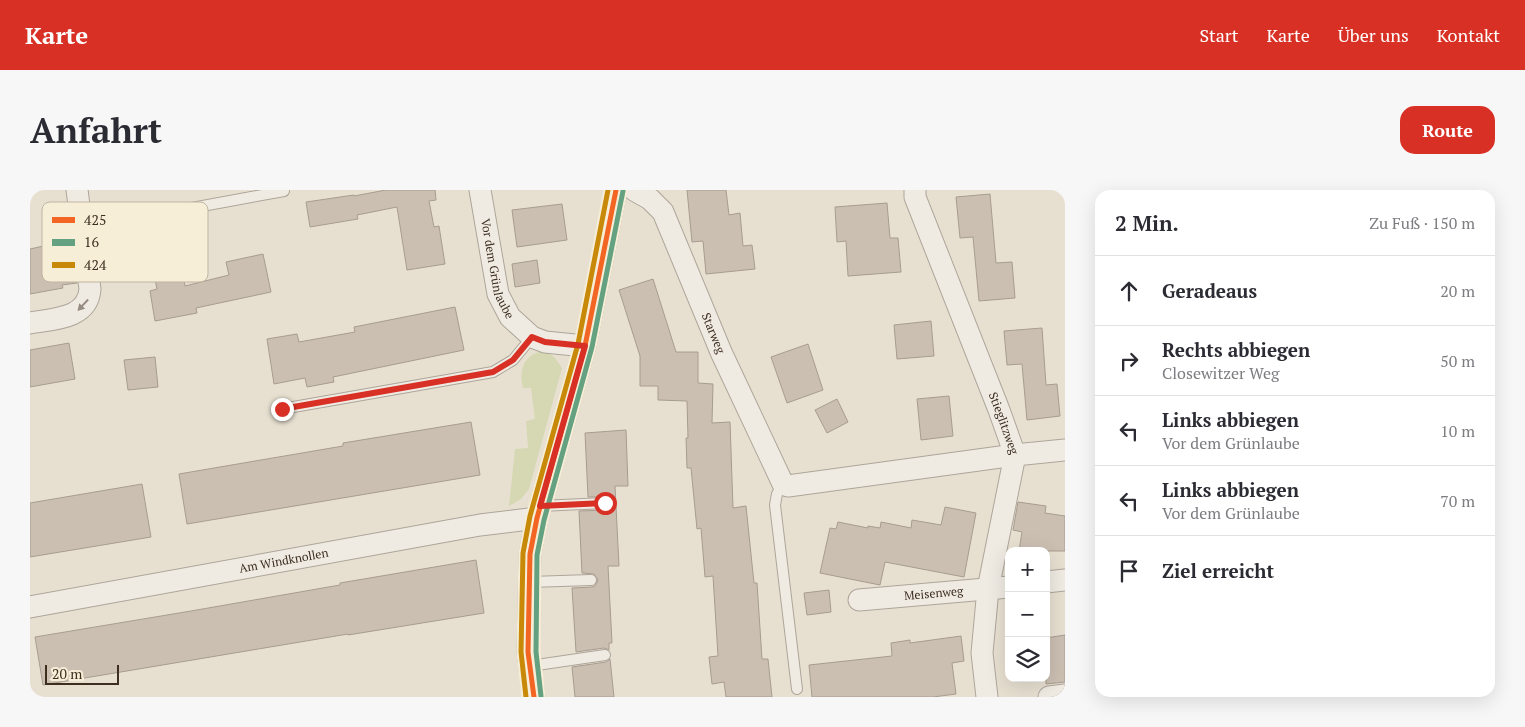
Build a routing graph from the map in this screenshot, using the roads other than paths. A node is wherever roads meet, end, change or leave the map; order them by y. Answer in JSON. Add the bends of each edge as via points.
{"nodes":[{"id":1,"x":480,"y":190,"type":"edge"},
{"id":2,"x":616,"y":190,"type":"edge"},
{"id":3,"x":634,"y":190,"type":"edge"},
{"id":4,"x":915,"y":190,"type":"edge"},
{"id":5,"x":284,"y":191,"type":"dead end"},
{"id":6,"x":208,"y":205,"type":"edge"},
{"id":7,"x":89,"y":282,"type":"edge"},
{"id":8,"x":30,"y":323,"type":"edge"},
{"id":9,"x":532,"y":337,"type":"junction"},
{"id":10,"x":585,"y":346,"type":"junction"},
{"id":11,"x":282,"y":409,"type":"dead end"},
{"id":12,"x":1065,"y":450,"type":"edge"},
{"id":13,"x":1015,"y":455,"type":"junction"},
{"id":14,"x":783,"y":484,"type":"junction"},
{"id":15,"x":605,"y":503,"type":"dead end"},
{"id":16,"x":538,"y":512,"type":"junction"},
{"id":17,"x":591,"y":580,"type":"dead end"},
{"id":18,"x":1065,"y":580,"type":"edge"},
{"id":19,"x":530,"y":582,"type":"junction"},
{"id":20,"x":1050,"y":582,"type":"edge"},
{"id":21,"x":999,"y":588,"type":"edge"},
{"id":22,"x":858,"y":600,"type":"dead end"},
{"id":23,"x":30,"y":606,"type":"edge"},
{"id":24,"x":605,"y":655,"type":"dead end"},
{"id":25,"x":530,"y":666,"type":"junction"},
{"id":26,"x":797,"y":689,"type":"dead end"},
{"id":27,"x":1065,"y":695,"type":"edge"},
{"id":28,"x":534,"y":697,"type":"edge"},
{"id":29,"x":987,"y":697,"type":"edge"},
{"id":30,"x":1049,"y":697,"type":"edge"}],
"edges":[{"from":1,"to":9,"type":"street","name":"Vor dem Grünlaube","via":[[498,294],[510,317]]},
{"from":2,"to":10,"type":"street"},
{"from":3,"to":14,"type":"street","name":"Starweg","via":[[663,212],[721,352]]},
{"from":4,"to":13,"type":"street","name":"Stieglitzweg"},
{"from":5,"to":6,"type":"lane"},
{"from":7,"to":8,"type":"street","one_way":true,"via":[[89,299],[76,313]]},
{"from":9,"to":10,"type":"street","name":"Vor dem Grünlaube","via":[[545,342]]},
{"from":9,"to":11,"type":"lane","via":[[513,360],[493,372]]},
{"from":10,"to":16,"type":"street"},
{"from":12,"to":13,"type":"street"},
{"from":13,"to":14,"type":"street","via":[[788,486]]},
{"from":13,"to":21,"type":"street","name":"Stieglitzweg"},
{"from":14,"to":26,"type":"lane","via":[[775,506]]},
{"from":15,"to":16,"type":"lane"},
{"from":16,"to":19,"type":"street","via":[[530,554]]},
{"from":16,"to":23,"type":"street","name":"Am Windknollen"},
{"from":17,"to":19,"type":"lane"},
{"from":18,"to":20,"type":"street"},
{"from":19,"to":25,"type":"street"},
{"from":21,"to":22,"type":"street","name":"Meisenweg"},
{"from":21,"to":29,"type":"street","name":"Stieglitzweg","via":[[982,653]]},
{"from":24,"to":25,"type":"lane"},
{"from":25,"to":28,"type":"street"},
{"from":27,"to":30,"type":"street"}]}
